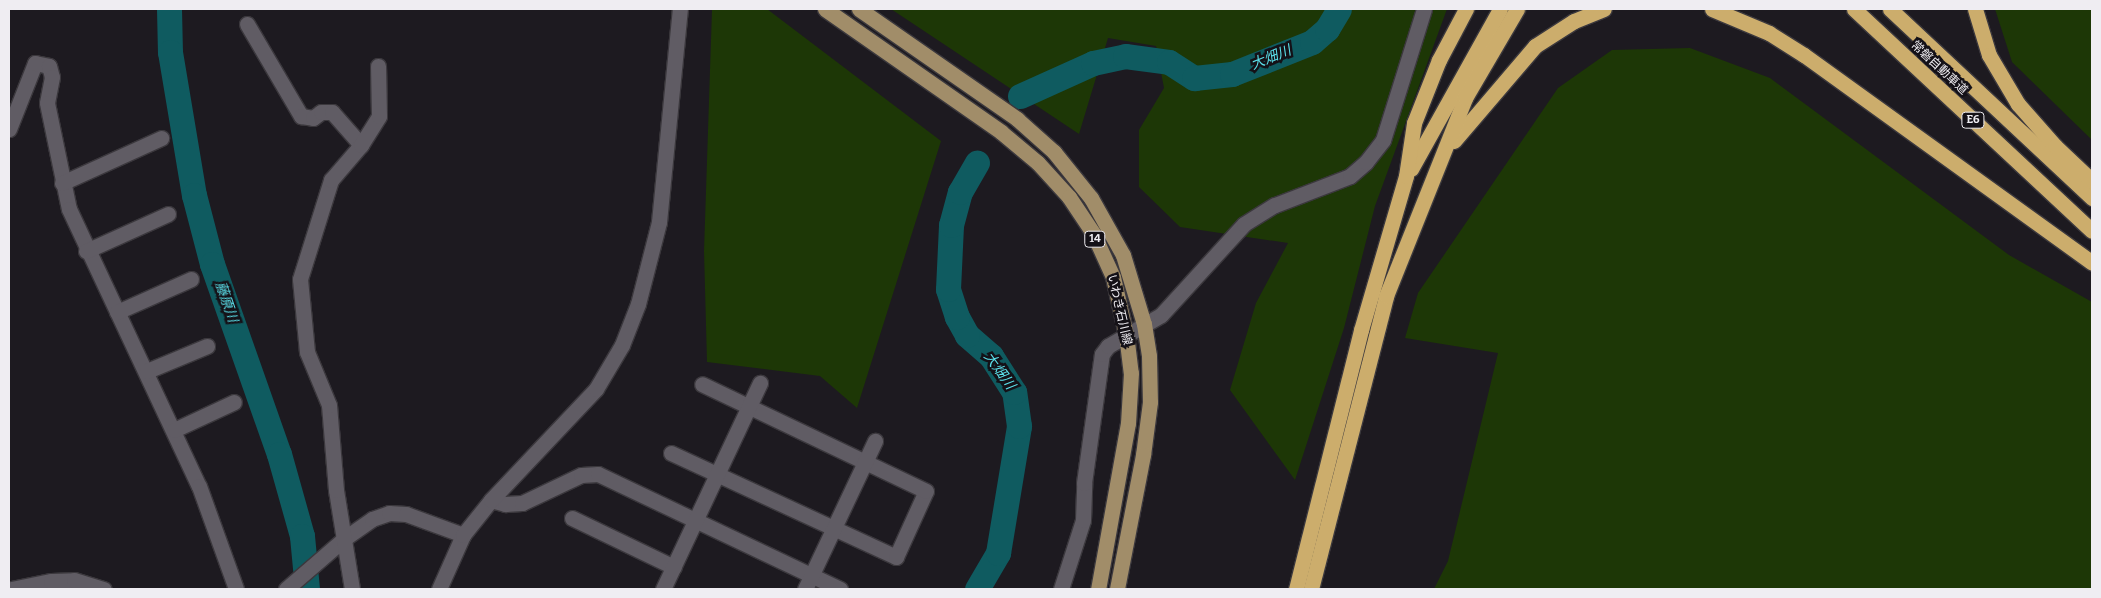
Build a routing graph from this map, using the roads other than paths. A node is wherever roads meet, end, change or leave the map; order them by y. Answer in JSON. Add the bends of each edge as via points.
{"nodes":[{"id":1,"x":680,"y":9,"type":"edge"},
{"id":2,"x":825,"y":9,"type":"edge"},
{"id":3,"x":859,"y":9,"type":"edge"},
{"id":4,"x":1424,"y":9,"type":"edge"},
{"id":5,"x":1466,"y":9,"type":"edge"},
{"id":6,"x":1500,"y":9,"type":"edge"},
{"id":7,"x":1517,"y":9,"type":"edge"},
{"id":8,"x":1604,"y":9,"type":"edge"},
{"id":9,"x":1712,"y":9,"type":"edge"},
{"id":10,"x":1854,"y":9,"type":"edge"},
{"id":11,"x":1890,"y":9,"type":"edge"},
{"id":12,"x":1975,"y":9,"type":"edge"},
{"id":13,"x":247,"y":24,"type":"dead end"},
{"id":14,"x":378,"y":66,"type":"dead end"},
{"id":15,"x":9,"y":129,"type":"edge"},
{"id":16,"x":161,"y":138,"type":"dead end"},
{"id":17,"x":361,"y":145,"type":"junction"},
{"id":18,"x":1446,"y":150,"type":"junction"},
{"id":19,"x":1406,"y":176,"type":"junction"},
{"id":20,"x":2092,"y":181,"type":"edge"},
{"id":21,"x":62,"y":183,"type":"junction"},
{"id":22,"x":2092,"y":198,"type":"edge"},
{"id":23,"x":168,"y":214,"type":"dead end"},
{"id":24,"x":2092,"y":231,"type":"edge"},
{"id":25,"x":86,"y":252,"type":"junction"},
{"id":26,"x":2092,"y":263,"type":"edge"},
{"id":27,"x":191,"y":280,"type":"dead end"},
{"id":28,"x":117,"y":312,"type":"junction"},
{"id":29,"x":1144,"y":324,"type":"junction"},
{"id":30,"x":1126,"y":334,"type":"junction"},
{"id":31,"x":207,"y":346,"type":"dead end"},
{"id":32,"x":147,"y":372,"type":"junction"},
{"id":33,"x":760,"y":383,"type":"dead end"},
{"id":34,"x":702,"y":384,"type":"dead end"},
{"id":35,"x":234,"y":402,"type":"dead end"},
{"id":36,"x":749,"y":406,"type":"junction"},
{"id":37,"x":174,"y":430,"type":"junction"},
{"id":38,"x":875,"y":441,"type":"dead end"},
{"id":39,"x":671,"y":453,"type":"dead end"},
{"id":40,"x":865,"y":462,"type":"junction"},
{"id":41,"x":718,"y":473,"type":"junction"},
{"id":42,"x":491,"y":500,"type":"junction"},
{"id":43,"x":572,"y":518,"type":"dead end"},
{"id":44,"x":695,"y":521,"type":"junction"},
{"id":45,"x":834,"y":528,"type":"junction"},
{"id":46,"x":463,"y":534,"type":"junction"},
{"id":47,"x":342,"y":540,"type":"junction"},
{"id":48,"x":674,"y":567,"type":"junction"},
{"id":49,"x":808,"y":582,"type":"edge"},
{"id":50,"x":670,"y":587,"type":"edge"},
{"id":51,"x":11,"y":589,"type":"edge"},
{"id":52,"x":104,"y":589,"type":"edge"},
{"id":53,"x":236,"y":589,"type":"edge"},
{"id":54,"x":286,"y":589,"type":"edge"},
{"id":55,"x":352,"y":589,"type":"edge"},
{"id":56,"x":439,"y":589,"type":"edge"},
{"id":57,"x":840,"y":589,"type":"edge"},
{"id":58,"x":1061,"y":589,"type":"edge"},
{"id":59,"x":1098,"y":589,"type":"edge"},
{"id":60,"x":1117,"y":589,"type":"edge"},
{"id":61,"x":1296,"y":589,"type":"edge"},
{"id":62,"x":1312,"y":589,"type":"edge"}],
"edges":[{"from":1,"to":42,"type":"street","via":[[659,222],[638,304],[622,345],[596,389]]},
{"from":2,"to":30,"type":"main road","name":"いわき石川線","number":"14","via":[[1001,132],[1038,163],[1069,197],[1093,233],[1113,277]]},
{"from":3,"to":29,"type":"main road","name":"いわき石川線","number":"14","via":[[1017,120],[1054,152],[1091,198],[1123,255]]},
{"from":4,"to":29,"type":"street","via":[[1383,140],[1366,162],[1350,176],[1275,205],[1244,224],[1161,315]]},
{"from":5,"to":19,"type":"highway","via":[[1424,95],[1414,123]]},
{"from":6,"to":19,"type":"highway"},
{"from":7,"to":18,"type":"highway","via":[[1465,98]]},
{"from":8,"to":18,"type":"highway","via":[[1574,21],[1535,46]]},
{"from":9,"to":26,"type":"highway","via":[[1762,30],[1804,55]]},
{"from":10,"to":24,"type":"highway","name":"常磐自動車道","number":"E6"},
{"from":11,"to":22,"type":"highway","name":"常磐自動車道","number":"E6"},
{"from":12,"to":20,"type":"highway","via":[[1989,55],[2018,104]]},
{"from":13,"to":17,"type":"street","via":[[301,116],[313,118],[321,112],[332,112]]},
{"from":14,"to":17,"type":"street","via":[[379,116]]},
{"from":15,"to":21,"type":"street","via":[[35,63],[49,66],[52,77],[47,103]]},
{"from":16,"to":21,"type":"street"},
{"from":17,"to":47,"type":"street","via":[[327,187],[300,279],[307,352],[329,406]]},
{"from":18,"to":62,"type":"highway","via":[[1410,228],[1386,296]]},
{"from":19,"to":61,"type":"highway","via":[[1361,330]]},
{"from":21,"to":25,"type":"street"},
{"from":23,"to":25,"type":"street"},
{"from":25,"to":28,"type":"street"},
{"from":27,"to":28,"type":"street"},
{"from":28,"to":32,"type":"street"},
{"from":29,"to":30,"type":"street"},
{"from":29,"to":60,"type":"main road","name":"いわき石川線","number":"14","via":[[1149,356],[1150,402]]},
{"from":30,"to":58,"type":"street","via":[[1102,354],[1084,483],[1083,520]]},
{"from":30,"to":59,"type":"main road","name":"いわき石川線","number":"14","via":[[1131,373],[1128,423]]},
{"from":31,"to":32,"type":"street"},
{"from":32,"to":37,"type":"street"},
{"from":33,"to":36,"type":"street"},
{"from":34,"to":36,"type":"street"},
{"from":35,"to":37,"type":"street"},
{"from":36,"to":40,"type":"street"},
{"from":36,"to":41,"type":"street"},
{"from":37,"to":53,"type":"street","via":[[199,486]]},
{"from":38,"to":40,"type":"street"},
{"from":39,"to":41,"type":"street","via":[[708,472]]},
{"from":40,"to":45,"type":"street"},
{"from":40,"to":45,"type":"street","via":[[926,491],[896,557]]},
{"from":41,"to":44,"type":"street"},
{"from":41,"to":45,"type":"street"},
{"from":42,"to":44,"type":"street","via":[[505,504],[522,503],[589,472]]},
{"from":42,"to":46,"type":"street"},
{"from":43,"to":48,"type":"street"},
{"from":44,"to":48,"type":"street"},
{"from":44,"to":49,"type":"street"},
{"from":45,"to":49,"type":"street"},
{"from":46,"to":47,"type":"street","via":[[406,514],[389,514],[372,519]]},
{"from":46,"to":56,"type":"street"},
{"from":47,"to":54,"type":"street"},
{"from":47,"to":55,"type":"street"},
{"from":48,"to":50,"type":"street"},
{"from":49,"to":57,"type":"street"},
{"from":51,"to":52,"type":"street","via":[[74,580]]}]}
